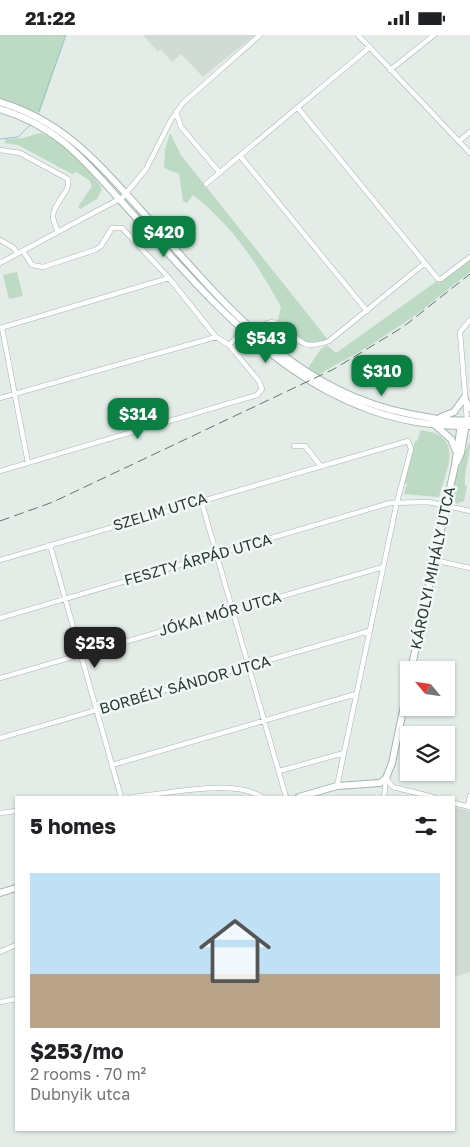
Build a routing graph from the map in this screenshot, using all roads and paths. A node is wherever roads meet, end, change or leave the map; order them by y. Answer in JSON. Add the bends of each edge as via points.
{"nodes":[{"id":1,"x":260,"y":35,"type":"edge"},
{"id":2,"x":358,"y":35,"type":"edge"},
{"id":3,"x":434,"y":35,"type":"edge"},
{"id":4,"x":370,"y":47,"type":"junction"},
{"id":5,"x":390,"y":70,"type":"junction"},
{"id":6,"x":0,"y":102,"type":"edge"},
{"id":7,"x":298,"y":108,"type":"junction"},
{"id":8,"x":0,"y":109,"type":"edge"},
{"id":9,"x":176,"y":112,"type":"junction"},
{"id":10,"x":29,"y":116,"type":"junction"},
{"id":11,"x":42,"y":123,"type":"junction"},
{"id":12,"x":470,"y":132,"type":"edge"},
{"id":13,"x":459,"y":141,"type":"junction"},
{"id":14,"x":0,"y":150,"type":"edge"},
{"id":15,"x":470,"y":153,"type":"edge"},
{"id":16,"x":241,"y":157,"type":"junction"},
{"id":17,"x":220,"y":173,"type":"junction"},
{"id":18,"x":206,"y":184,"type":"dead end"},
{"id":19,"x":126,"y":194,"type":"junction"},
{"id":20,"x":119,"y":200,"type":"junction"},
{"id":21,"x":58,"y":232,"type":"junction"},
{"id":22,"x":0,"y":240,"type":"edge"},
{"id":23,"x":23,"y":251,"type":"junction"},
{"id":24,"x":17,"y":254,"type":"junction"},
{"id":25,"x":470,"y":257,"type":"edge"},
{"id":26,"x":0,"y":263,"type":"edge"},
{"id":27,"x":425,"y":263,"type":"junction"},
{"id":28,"x":169,"y":278,"type":"junction"},
{"id":29,"x":367,"y":311,"type":"junction"},
{"id":30,"x":470,"y":320,"type":"edge"},
{"id":31,"x":1,"y":328,"type":"edge"},
{"id":32,"x":246,"y":330,"type":"junction"},
{"id":33,"x":216,"y":337,"type":"junction"},
{"id":34,"x":229,"y":345,"type":"junction"},
{"id":35,"x":14,"y":394,"type":"junction"},
{"id":36,"x":0,"y":398,"type":"edge"},
{"id":37,"x":464,"y":398,"type":"junction"},
{"id":38,"x":470,"y":409,"type":"edge"},
{"id":39,"x":434,"y":422,"type":"junction"},
{"id":40,"x":466,"y":423,"type":"edge"},
{"id":41,"x":470,"y":439,"type":"edge"},
{"id":42,"x":294,"y":446,"type":"dead end"},
{"id":43,"x":458,"y":452,"type":"junction"},
{"id":44,"x":28,"y":463,"type":"junction"},
{"id":45,"x":320,"y":465,"type":"junction"},
{"id":46,"x":0,"y":471,"type":"edge"},
{"id":47,"x":201,"y":500,"type":"junction"},
{"id":48,"x":397,"y":502,"type":"junction"},
{"id":49,"x":446,"y":505,"type":"junction"},
{"id":50,"x":470,"y":511,"type":"edge"},
{"id":51,"x":50,"y":545,"type":"junction"},
{"id":52,"x":216,"y":555,"type":"junction"},
{"id":53,"x":0,"y":560,"type":"edge"},
{"id":54,"x":434,"y":560,"type":"junction"},
{"id":55,"x":383,"y":567,"type":"junction"},
{"id":56,"x":470,"y":567,"type":"edge"},
{"id":57,"x":65,"y":599,"type":"junction"},
{"id":58,"x":232,"y":610,"type":"junction"},
{"id":59,"x":0,"y":618,"type":"edge"},
{"id":60,"x":370,"y":631,"type":"junction"},
{"id":61,"x":81,"y":655,"type":"junction"},
{"id":62,"x":413,"y":661,"type":"edge"},
{"id":63,"x":248,"y":666,"type":"junction"},
{"id":64,"x":0,"y":678,"type":"edge"},
{"id":65,"x":356,"y":694,"type":"junction"},
{"id":66,"x":97,"y":710,"type":"junction"},
{"id":67,"x":402,"y":716,"type":"edge"},
{"id":68,"x":264,"y":720,"type":"junction"},
{"id":69,"x":0,"y":738,"type":"edge"},
{"id":70,"x":344,"y":753,"type":"junction"},
{"id":71,"x":112,"y":765,"type":"junction"},
{"id":72,"x":278,"y":771,"type":"junction"},
{"id":73,"x":386,"y":778,"type":"junction"},
{"id":74,"x":337,"y":785,"type":"junction"},
{"id":75,"x":122,"y":796,"type":"edge"},
{"id":76,"x":142,"y":796,"type":"edge"},
{"id":77,"x":260,"y":796,"type":"edge"},
{"id":78,"x":286,"y":796,"type":"edge"},
{"id":79,"x":302,"y":796,"type":"edge"},
{"id":80,"x":384,"y":796,"type":"edge"},
{"id":81,"x":429,"y":796,"type":"edge"},
{"id":82,"x":470,"y":796,"type":"edge"},
{"id":83,"x":455,"y":803,"type":"edge"},
{"id":84,"x":469,"y":806,"type":"edge"},
{"id":85,"x":15,"y":811,"type":"edge"},
{"id":86,"x":0,"y":813,"type":"edge"},
{"id":87,"x":15,"y":888,"type":"edge"},
{"id":88,"x":0,"y":893,"type":"edge"},
{"id":89,"x":15,"y":945,"type":"edge"},
{"id":90,"x":0,"y":952,"type":"edge"},
{"id":91,"x":15,"y":999,"type":"edge"},
{"id":92,"x":0,"y":1002,"type":"edge"}],
"edges":[{"from":1,"to":9,"type":"street"},
{"from":2,"to":4,"type":"street"},
{"from":3,"to":5,"type":"street"},
{"from":4,"to":5,"type":"street"},
{"from":4,"to":7,"type":"street"},
{"from":5,"to":13,"type":"street"},
{"from":6,"to":10,"type":"street"},
{"from":7,"to":16,"type":"street"},
{"from":7,"to":27,"type":"street"},
{"from":8,"to":10,"type":"street"},
{"from":9,"to":17,"type":"street","via":[[181,127]]},
{"from":9,"to":19,"type":"street","via":[[146,169]]},
{"from":10,"to":11,"type":"street"},
{"from":11,"to":19,"type":"street","via":[[72,139]]},
{"from":11,"to":20,"type":"street","via":[[76,152]]},
{"from":12,"to":13,"type":"street"},
{"from":13,"to":15,"type":"street"},
{"from":14,"to":21,"type":"street","via":[[20,153],[68,179],[54,211]]},
{"from":16,"to":17,"type":"street"},
{"from":16,"to":29,"type":"street"},
{"from":17,"to":18,"type":"street"},
{"from":19,"to":20,"type":"street"},
{"from":19,"to":32,"type":"street"},
{"from":20,"to":21,"type":"street"},
{"from":20,"to":32,"type":"street"},
{"from":21,"to":23,"type":"street"},
{"from":22,"to":24,"type":"street","via":[[14,248]]},
{"from":23,"to":24,"type":"street"},
{"from":23,"to":28,"type":"street","via":[[32,265],[42,267],[95,250],[112,229],[119,227]]},
{"from":24,"to":26,"type":"street"},
{"from":25,"to":27,"type":"street","via":[[441,279]]},
{"from":27,"to":29,"type":"street"},
{"from":28,"to":31,"type":"street"},
{"from":28,"to":33,"type":"street"},
{"from":29,"to":32,"type":"street","via":[[329,341],[312,346],[302,343],[272,322]]},
{"from":30,"to":37,"type":"street","via":[[460,332]]},
{"from":31,"to":35,"type":"street"},
{"from":32,"to":34,"type":"street"},
{"from":32,"to":39,"type":"street","via":[[340,391],[375,406]]},
{"from":33,"to":34,"type":"street"},
{"from":33,"to":35,"type":"street"},
{"from":34,"to":44,"type":"street","via":[[259,381],[262,389],[257,395]]},
{"from":35,"to":36,"type":"street"},
{"from":35,"to":44,"type":"street"},
{"from":37,"to":38,"type":"street"},
{"from":37,"to":39,"type":"street","via":[[454,412]]},
{"from":37,"to":40,"type":"street"},
{"from":39,"to":40,"type":"street"},
{"from":39,"to":43,"type":"street","via":[[451,439]]},
{"from":40,"to":43,"type":"street","name":"KÁROLYI MIHÁLY UTCA"},
{"from":41,"to":43,"type":"street"},
{"from":42,"to":45,"type":"street","via":[[305,446]]},
{"from":43,"to":49,"type":"street","name":"KÁROLYI MIHÁLY UTCA"},
{"from":44,"to":46,"type":"street"},
{"from":45,"to":47,"type":"street","name":"SZELIM UTCA"},
{"from":45,"to":48,"type":"street","name":"SZELIM UTCA","via":[[408,441],[411,449]]},
{"from":47,"to":51,"type":"street","name":"SZELIM UTCA"},
{"from":47,"to":52,"type":"street"},
{"from":48,"to":49,"type":"street","name":"FESZTY ÁRPÁD UTCA"},
{"from":48,"to":52,"type":"street","name":"FESZTY ÁRPÁD UTCA"},
{"from":48,"to":55,"type":"street"},
{"from":49,"to":50,"type":"street","name":"FESZTY ÁRPÁD UTCA"},
{"from":49,"to":54,"type":"street","name":"KÁROLYI MIHÁLY UTCA"},
{"from":51,"to":53,"type":"street","name":"SZELIM UTCA"},
{"from":51,"to":57,"type":"street"},
{"from":52,"to":57,"type":"street","name":"FESZTY ÁRPÁD UTCA"},
{"from":52,"to":58,"type":"street"},
{"from":54,"to":56,"type":"street"},
{"from":54,"to":62,"type":"street","name":"KÁROLYI MIHÁLY UTCA"},
{"from":55,"to":58,"type":"street","name":"JÓKAI MÓR UTCA"},
{"from":55,"to":60,"type":"street"},
{"from":57,"to":59,"type":"street","name":"FESZTY ÁRPÁD UTCA"},
{"from":57,"to":61,"type":"street"},
{"from":58,"to":61,"type":"street","name":"JÓKAI MÓR UTCA"},
{"from":58,"to":63,"type":"street"},
{"from":60,"to":63,"type":"street","name":"BORBÉLY SÁNDOR UTCA"},
{"from":60,"to":65,"type":"street"},
{"from":61,"to":64,"type":"street","name":"JÓKAI MÓR UTCA"},
{"from":61,"to":66,"type":"street"},
{"from":63,"to":66,"type":"street","name":"BORBÉLY SÁNDOR UTCA"},
{"from":63,"to":68,"type":"street"},
{"from":65,"to":68,"type":"street"},
{"from":65,"to":70,"type":"street"},
{"from":66,"to":69,"type":"street","name":"BORBÉLY SÁNDOR UTCA"},
{"from":66,"to":71,"type":"street"},
{"from":67,"to":73,"type":"street"},
{"from":68,"to":71,"type":"street"},
{"from":68,"to":72,"type":"street"},
{"from":70,"to":72,"type":"street"},
{"from":70,"to":74,"type":"street"},
{"from":71,"to":75,"type":"street"},
{"from":72,"to":78,"type":"street"},
{"from":73,"to":74,"type":"street","via":[[375,784]]},
{"from":73,"to":80,"type":"street"},
{"from":73,"to":81,"type":"street","via":[[393,787]]},
{"from":74,"to":79,"type":"street"},
{"from":76,"to":77,"type":"street","via":[[227,787],[246,789]]},
{"from":82,"to":84,"type":"street"},
{"from":83,"to":84,"type":"street"},
{"from":85,"to":86,"type":"street"},
{"from":87,"to":88,"type":"street"},
{"from":89,"to":90,"type":"street"},
{"from":91,"to":92,"type":"street"}]}
